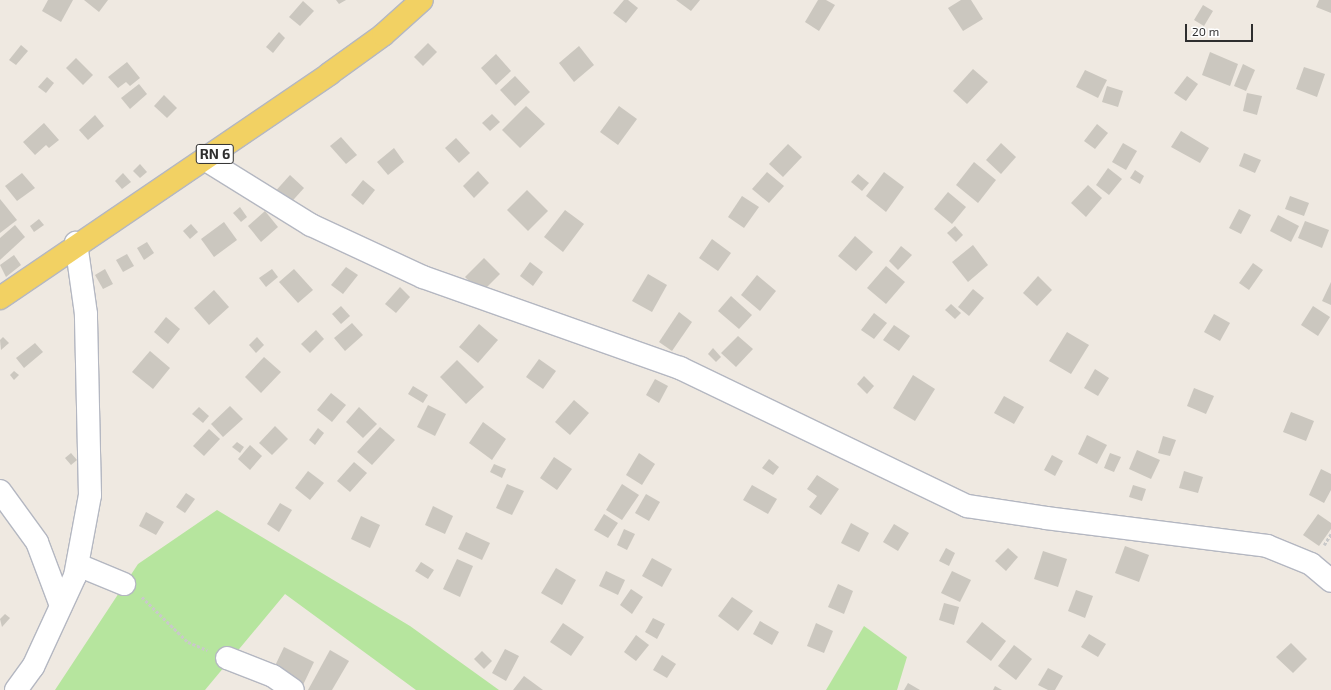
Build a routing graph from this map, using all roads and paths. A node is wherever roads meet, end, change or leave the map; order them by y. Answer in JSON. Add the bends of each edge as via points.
{"nodes":[{"id":1,"x":422,"y":0,"type":"edge"},
{"id":2,"x":206,"y":160,"type":"junction"},
{"id":3,"x":76,"y":243,"type":"junction"},
{"id":4,"x":0,"y":298,"type":"edge"},
{"id":5,"x":0,"y":490,"type":"edge"},
{"id":6,"x":78,"y":565,"type":"junction"},
{"id":7,"x":1331,"y":581,"type":"edge"},
{"id":8,"x":124,"y":584,"type":"joint"},
{"id":9,"x":61,"y":606,"type":"junction"},
{"id":10,"x":228,"y":658,"type":"joint"},
{"id":11,"x":16,"y":690,"type":"edge"},
{"id":12,"x":294,"y":690,"type":"edge"}],
"edges":[{"from":1,"to":2,"type":"main road","number":"RN 6","via":[[383,35]]},
{"from":2,"to":3,"type":"main road","number":"RN 6"},
{"from":2,"to":7,"type":"street","via":[[311,225],[423,277],[680,368],[967,506],[1267,546],[1311,564]]},
{"from":3,"to":4,"type":"main road","number":"RN 6"},
{"from":3,"to":6,"type":"street","via":[[86,314],[90,495]]},
{"from":5,"to":9,"type":"street","via":[[37,542]]},
{"from":6,"to":8,"type":"street"},
{"from":6,"to":9,"type":"street"},
{"from":8,"to":10,"type":"path","via":[[152,604],[188,642]]},
{"from":9,"to":11,"type":"street","via":[[33,668]]},
{"from":10,"to":12,"type":"street","via":[[273,676]]}]}
